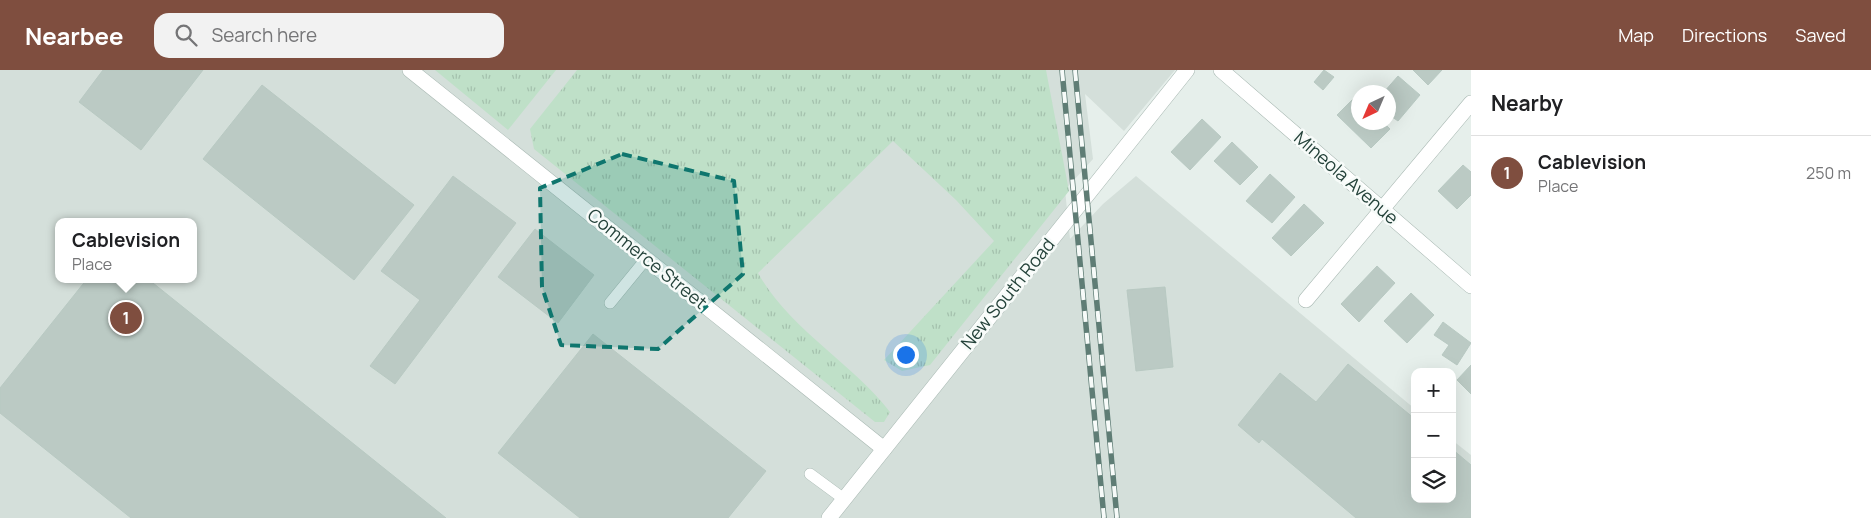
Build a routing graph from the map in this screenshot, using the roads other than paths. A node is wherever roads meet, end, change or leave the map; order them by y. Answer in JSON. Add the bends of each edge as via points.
{"nodes":[{"id":1,"x":410,"y":70,"type":"edge"},
{"id":2,"x":1187,"y":70,"type":"edge"},
{"id":3,"x":1221,"y":70,"type":"edge"},
{"id":4,"x":1471,"y":104,"type":"edge"},
{"id":5,"x":1382,"y":210,"type":"junction"},
{"id":6,"x":646,"y":259,"type":"junction"},
{"id":7,"x":1471,"y":286,"type":"edge"},
{"id":8,"x":1306,"y":300,"type":"dead end"},
{"id":9,"x":610,"y":302,"type":"dead end"},
{"id":10,"x":884,"y":448,"type":"junction"},
{"id":11,"x":810,"y":474,"type":"dead end"},
{"id":12,"x":844,"y":499,"type":"junction"},
{"id":13,"x":829,"y":518,"type":"edge"}],
"edges":[{"from":1,"to":6,"type":"street","name":"Commerce Street"},
{"from":2,"to":10,"type":"street","name":"New South Road"},
{"from":3,"to":5,"type":"street","name":"Mineola Avenue"},
{"from":4,"to":5,"type":"street"},
{"from":5,"to":7,"type":"street","name":"Mineola Avenue"},
{"from":5,"to":8,"type":"street"},
{"from":6,"to":9,"type":"lane"},
{"from":6,"to":10,"type":"street","name":"Commerce Street"},
{"from":10,"to":12,"type":"street","name":"New South Road"},
{"from":11,"to":12,"type":"lane"},
{"from":12,"to":13,"type":"street","name":"New South Road"}]}
